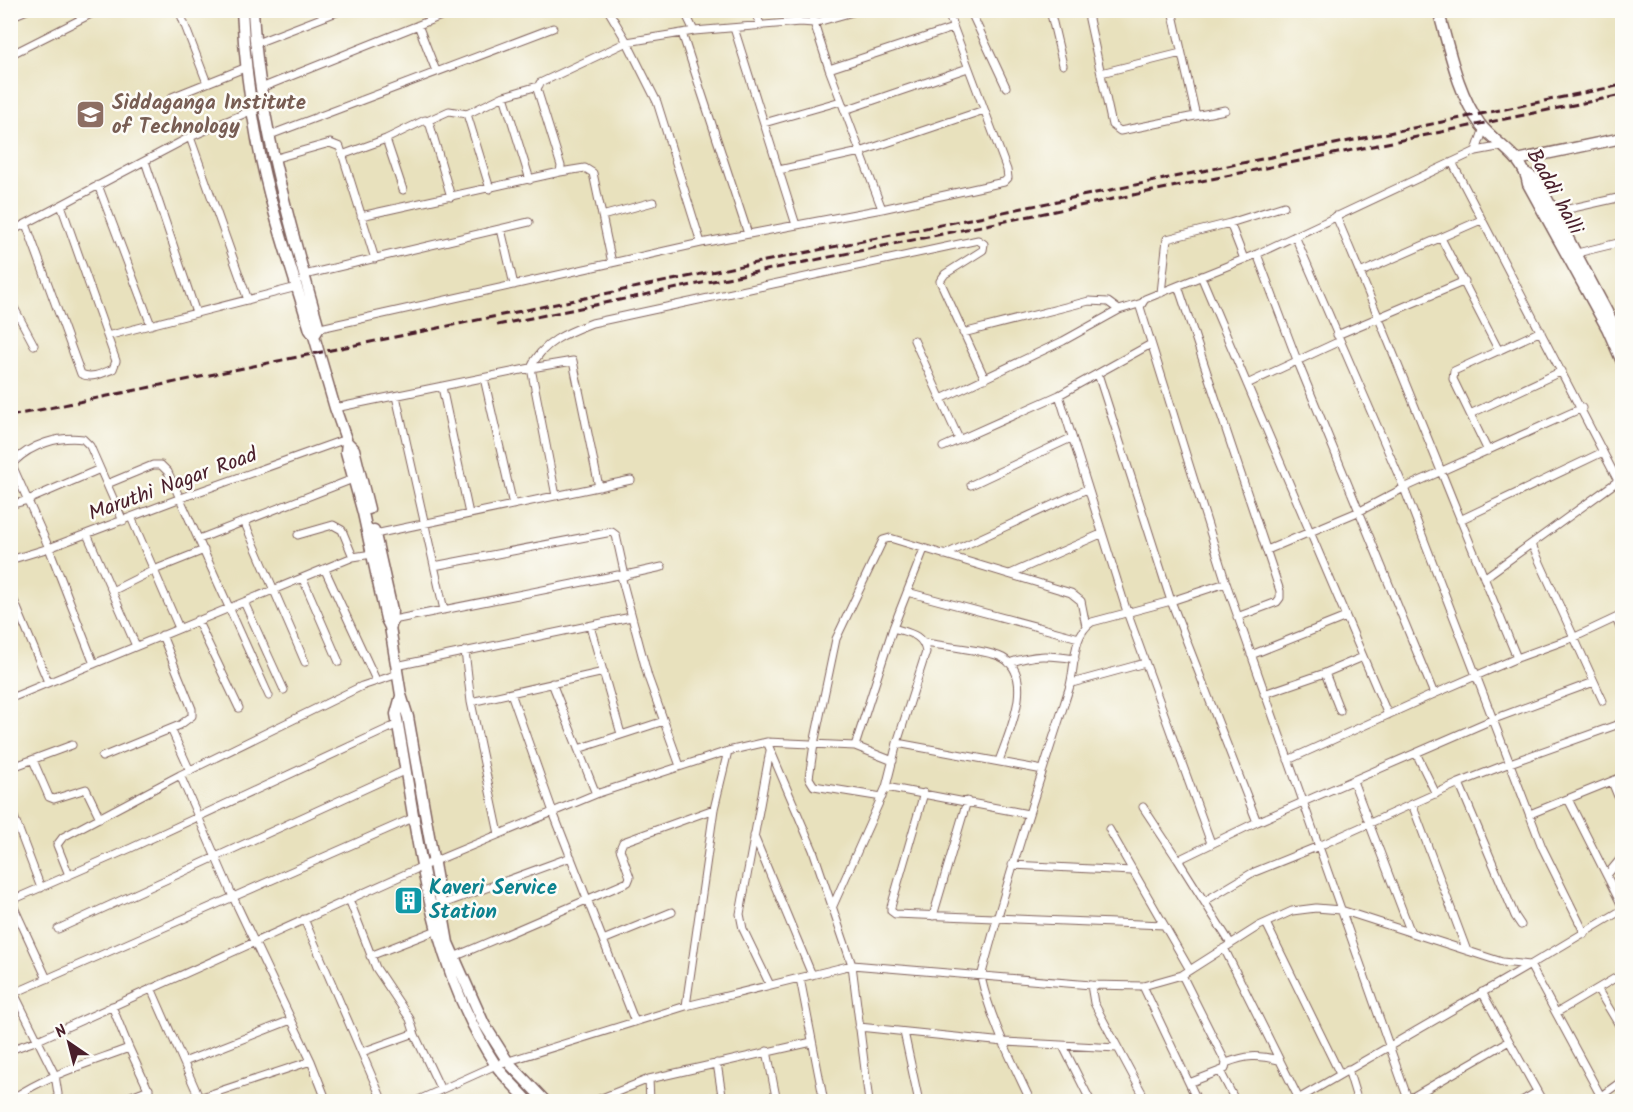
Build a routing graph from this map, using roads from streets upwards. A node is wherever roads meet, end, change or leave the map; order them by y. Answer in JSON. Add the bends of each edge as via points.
{"nodes":[{"id":1,"x":27,"y":10,"type":"edge"},
{"id":2,"x":99,"y":10,"type":"edge"},
{"id":3,"x":178,"y":10,"type":"edge"},
{"id":4,"x":242,"y":10,"type":"edge"},
{"id":5,"x":253,"y":10,"type":"edge"},
{"id":6,"x":342,"y":10,"type":"edge"},
{"id":7,"x":456,"y":10,"type":"edge"},
{"id":8,"x":608,"y":10,"type":"edge"},
{"id":9,"x":684,"y":10,"type":"edge"},
{"id":10,"x":754,"y":10,"type":"edge"},
{"id":11,"x":810,"y":10,"type":"edge"},
{"id":12,"x":860,"y":10,"type":"edge"},
{"id":13,"x":947,"y":10,"type":"edge"},
{"id":14,"x":970,"y":10,"type":"edge"},
{"id":15,"x":1050,"y":10,"type":"edge"},
{"id":16,"x":1087,"y":10,"type":"edge"},
{"id":17,"x":1172,"y":10,"type":"edge"},
{"id":18,"x":1438,"y":10,"type":"edge"},
{"id":19,"x":10,"y":17,"type":"edge"},
{"id":20,"x":814,"y":23,"type":"junction"},
{"id":21,"x":418,"y":26,"type":"junction"},
{"id":22,"x":761,"y":26,"type":"junction"},
{"id":23,"x":553,"y":28,"type":"dead end"},
{"id":24,"x":734,"y":28,"type":"junction"},
{"id":25,"x":953,"y":28,"type":"junction"},
{"id":26,"x":694,"y":31,"type":"junction"},
{"id":27,"x":682,"y":33,"type":"junction"},
{"id":28,"x":627,"y":42,"type":"junction"},
{"id":29,"x":254,"y":44,"type":"junction"},
{"id":30,"x":1181,"y":53,"type":"junction"},
{"id":31,"x":10,"y":55,"type":"edge"},
{"id":32,"x":1063,"y":64,"type":"dead end"},
{"id":33,"x":247,"y":67,"type":"junction"},
{"id":34,"x":968,"y":68,"type":"junction"},
{"id":35,"x":829,"y":69,"type":"junction"},
{"id":36,"x":436,"y":71,"type":"junction"},
{"id":37,"x":1101,"y":73,"type":"junction"},
{"id":38,"x":207,"y":83,"type":"junction"},
{"id":39,"x":538,"y":86,"type":"junction"},
{"id":40,"x":1006,"y":87,"type":"dead end"},
{"id":41,"x":261,"y":88,"type":"junction"},
{"id":42,"x":504,"y":96,"type":"junction"},
{"id":43,"x":172,"y":97,"type":"dead end"},
{"id":44,"x":841,"y":101,"type":"junction"},
{"id":45,"x":264,"y":107,"type":"junction"},
{"id":46,"x":253,"y":110,"type":"junction"},
{"id":47,"x":845,"y":110,"type":"junction"},
{"id":48,"x":984,"y":110,"type":"junction"},
{"id":49,"x":1225,"y":110,"type":"dead end"},
{"id":50,"x":467,"y":114,"type":"junction"},
{"id":51,"x":1196,"y":116,"type":"junction"},
{"id":52,"x":427,"y":121,"type":"junction"},
{"id":53,"x":764,"y":123,"type":"junction"},
{"id":54,"x":1484,"y":128,"type":"junction"},
{"id":55,"x":270,"y":135,"type":"junction"},
{"id":56,"x":190,"y":137,"type":"junction"},
{"id":57,"x":1623,"y":138,"type":"edge"},
{"id":58,"x":386,"y":139,"type":"junction"},
{"id":59,"x":1503,"y":146,"type":"junction"},
{"id":60,"x":1476,"y":151,"type":"junction"},
{"id":61,"x":861,"y":152,"type":"junction"},
{"id":62,"x":342,"y":155,"type":"junction"},
{"id":63,"x":273,"y":159,"type":"junction"},
{"id":64,"x":144,"y":160,"type":"junction"},
{"id":65,"x":1517,"y":160,"type":"junction"},
{"id":66,"x":1452,"y":162,"type":"junction"},
{"id":67,"x":779,"y":170,"type":"junction"},
{"id":68,"x":560,"y":172,"type":"junction"},
{"id":69,"x":1526,"y":173,"type":"junction"},
{"id":70,"x":530,"y":180,"type":"junction"},
{"id":71,"x":98,"y":185,"type":"junction"},
{"id":72,"x":490,"y":189,"type":"junction"},
{"id":73,"x":403,"y":190,"type":"dead end"},
{"id":74,"x":451,"y":197,"type":"junction"},
{"id":75,"x":1623,"y":197,"type":"edge"},
{"id":76,"x":653,"y":202,"type":"dead end"},
{"id":77,"x":61,"y":205,"type":"junction"},
{"id":78,"x":1284,"y":206,"type":"dead end"},
{"id":79,"x":882,"y":209,"type":"junction"},
{"id":80,"x":1555,"y":212,"type":"junction"},
{"id":81,"x":361,"y":216,"type":"junction"},
{"id":82,"x":602,"y":216,"type":"junction"},
{"id":83,"x":1336,"y":216,"type":"junction"},
{"id":84,"x":1481,"y":220,"type":"junction"},
{"id":85,"x":529,"y":222,"type":"dead end"},
{"id":86,"x":26,"y":224,"type":"junction"},
{"id":87,"x":1230,"y":224,"type":"junction"},
{"id":88,"x":796,"y":225,"type":"junction"},
{"id":89,"x":501,"y":229,"type":"junction"},
{"id":90,"x":10,"y":232,"type":"edge"},
{"id":91,"x":748,"y":234,"type":"junction"},
{"id":92,"x":1295,"y":236,"type":"junction"},
{"id":93,"x":1441,"y":238,"type":"junction"},
{"id":94,"x":1623,"y":242,"type":"edge"},
{"id":95,"x":701,"y":243,"type":"junction"},
{"id":96,"x":1577,"y":253,"type":"junction"},
{"id":97,"x":1257,"y":254,"type":"junction"},
{"id":98,"x":375,"y":258,"type":"junction"},
{"id":99,"x":1244,"y":259,"type":"junction"},
{"id":100,"x":612,"y":263,"type":"junction"},
{"id":101,"x":1360,"y":273,"type":"junction"},
{"id":102,"x":304,"y":275,"type":"junction"},
{"id":103,"x":1201,"y":276,"type":"junction"},
{"id":104,"x":1465,"y":281,"type":"junction"},
{"id":105,"x":514,"y":285,"type":"junction"},
{"id":106,"x":1178,"y":286,"type":"junction"},
{"id":107,"x":297,"y":287,"type":"junction"},
{"id":108,"x":1161,"y":293,"type":"junction"},
{"id":109,"x":10,"y":300,"type":"edge"},
{"id":110,"x":248,"y":300,"type":"junction"},
{"id":111,"x":1142,"y":303,"type":"junction"},
{"id":112,"x":1119,"y":310,"type":"junction"},
{"id":113,"x":196,"y":313,"type":"junction"},
{"id":114,"x":18,"y":315,"type":"junction"},
{"id":115,"x":1380,"y":317,"type":"junction"},
{"id":116,"x":10,"y":320,"type":"edge"},
{"id":117,"x":151,"y":325,"type":"junction"},
{"id":118,"x":314,"y":331,"type":"junction"},
{"id":119,"x":1541,"y":331,"type":"junction"},
{"id":120,"x":963,"y":333,"type":"junction"},
{"id":121,"x":107,"y":336,"type":"junction"},
{"id":122,"x":1339,"y":338,"type":"junction"},
{"id":123,"x":915,"y":340,"type":"dead end"},
{"id":124,"x":1623,"y":340,"type":"edge"},
{"id":125,"x":1151,"y":344,"type":"junction"},
{"id":126,"x":34,"y":345,"type":"dead end"},
{"id":127,"x":1499,"y":351,"type":"junction"},
{"id":128,"x":1297,"y":360,"type":"junction"},
{"id":129,"x":1623,"y":362,"type":"edge"},
{"id":130,"x":531,"y":368,"type":"junction"},
{"id":131,"x":1562,"y":371,"type":"junction"},
{"id":132,"x":1098,"y":374,"type":"junction"},
{"id":133,"x":484,"y":378,"type":"junction"},
{"id":134,"x":985,"y":379,"type":"junction"},
{"id":135,"x":1247,"y":384,"type":"junction"},
{"id":136,"x":442,"y":387,"type":"junction"},
{"id":137,"x":1059,"y":395,"type":"junction"},
{"id":138,"x":396,"y":396,"type":"junction"},
{"id":139,"x":941,"y":399,"type":"junction"},
{"id":140,"x":335,"y":408,"type":"junction"},
{"id":141,"x":1582,"y":408,"type":"junction"},
{"id":142,"x":1470,"y":414,"type":"junction"},
{"id":143,"x":1071,"y":438,"type":"junction"},
{"id":144,"x":959,"y":439,"type":"junction"},
{"id":145,"x":346,"y":440,"type":"junction"},
{"id":146,"x":943,"y":447,"type":"dead end"},
{"id":147,"x":1488,"y":451,"type":"junction"},
{"id":148,"x":1603,"y":452,"type":"junction"},
{"id":149,"x":100,"y":469,"type":"junction"},
{"id":150,"x":1440,"y":472,"type":"junction"},
{"id":151,"x":353,"y":479,"type":"junction"},
{"id":152,"x":1620,"y":479,"type":"edge"},
{"id":153,"x":631,"y":480,"type":"dead end"},
{"id":154,"x":107,"y":484,"type":"junction"},
{"id":155,"x":971,"y":485,"type":"dead end"},
{"id":156,"x":599,"y":487,"type":"junction"},
{"id":157,"x":1404,"y":488,"type":"junction"},
{"id":158,"x":1087,"y":489,"type":"junction"},
{"id":159,"x":556,"y":496,"type":"junction"},
{"id":160,"x":181,"y":498,"type":"junction"},
{"id":161,"x":28,"y":500,"type":"junction"},
{"id":162,"x":10,"y":505,"type":"edge"},
{"id":163,"x":513,"y":505,"type":"junction"},
{"id":164,"x":1360,"y":511,"type":"junction"},
{"id":165,"x":469,"y":514,"type":"junction"},
{"id":166,"x":127,"y":519,"type":"junction"},
{"id":167,"x":1460,"y":520,"type":"junction"},
{"id":168,"x":244,"y":521,"type":"junction"},
{"id":169,"x":424,"y":523,"type":"junction"},
{"id":170,"x":1310,"y":533,"type":"junction"},
{"id":171,"x":87,"y":534,"type":"junction"},
{"id":172,"x":375,"y":534,"type":"junction"},
{"id":173,"x":1101,"y":534,"type":"junction"},
{"id":174,"x":298,"y":535,"type":"dead end"},
{"id":175,"x":199,"y":540,"type":"junction"},
{"id":176,"x":1532,"y":545,"type":"junction"},
{"id":177,"x":49,"y":548,"type":"junction"},
{"id":178,"x":924,"y":549,"type":"junction"},
{"id":179,"x":204,"y":550,"type":"junction"},
{"id":180,"x":1267,"y":550,"type":"junction"},
{"id":181,"x":372,"y":554,"type":"junction"},
{"id":182,"x":945,"y":555,"type":"junction"},
{"id":183,"x":353,"y":557,"type":"junction"},
{"id":184,"x":10,"y":560,"type":"edge"},
{"id":185,"x":434,"y":566,"type":"junction"},
{"id":186,"x":662,"y":567,"type":"dead end"},
{"id":187,"x":154,"y":570,"type":"junction"},
{"id":188,"x":325,"y":570,"type":"junction"},
{"id":189,"x":1010,"y":574,"type":"junction"},
{"id":190,"x":623,"y":576,"type":"junction"},
{"id":191,"x":1484,"y":578,"type":"junction"},
{"id":192,"x":303,"y":579,"type":"junction"},
{"id":193,"x":1226,"y":583,"type":"junction"},
{"id":194,"x":274,"y":590,"type":"junction"},
{"id":195,"x":10,"y":591,"type":"edge"},
{"id":196,"x":112,"y":591,"type":"junction"},
{"id":197,"x":907,"y":592,"type":"junction"},
{"id":198,"x":244,"y":602,"type":"junction"},
{"id":199,"x":1171,"y":602,"type":"junction"},
{"id":200,"x":229,"y":607,"type":"junction"},
{"id":201,"x":444,"y":610,"type":"junction"},
{"id":202,"x":1127,"y":612,"type":"junction"},
{"id":203,"x":1346,"y":616,"type":"junction"},
{"id":204,"x":1619,"y":616,"type":"edge"},
{"id":205,"x":631,"y":617,"type":"junction"},
{"id":206,"x":1238,"y":617,"type":"junction"},
{"id":207,"x":197,"y":620,"type":"junction"},
{"id":208,"x":392,"y":623,"type":"junction"},
{"id":209,"x":590,"y":626,"type":"junction"},
{"id":210,"x":1086,"y":626,"type":"junction"},
{"id":211,"x":179,"y":628,"type":"junction"},
{"id":212,"x":893,"y":628,"type":"junction"},
{"id":213,"x":1623,"y":633,"type":"edge"},
{"id":214,"x":162,"y":635,"type":"junction"},
{"id":215,"x":1575,"y":637,"type":"junction"},
{"id":216,"x":1079,"y":638,"type":"junction"},
{"id":217,"x":925,"y":643,"type":"junction"},
{"id":218,"x":136,"y":646,"type":"junction"},
{"id":219,"x":465,"y":651,"type":"junction"},
{"id":220,"x":1251,"y":655,"type":"junction"},
{"id":221,"x":1363,"y":657,"type":"junction"},
{"id":222,"x":1517,"y":658,"type":"junction"},
{"id":223,"x":1075,"y":659,"type":"junction"},
{"id":224,"x":305,"y":662,"type":"dead end"},
{"id":225,"x":339,"y":662,"type":"dead end"},
{"id":226,"x":1009,"y":663,"type":"junction"},
{"id":227,"x":1145,"y":663,"type":"junction"},
{"id":228,"x":94,"y":664,"type":"junction"},
{"id":229,"x":397,"y":670,"type":"junction"},
{"id":230,"x":603,"y":672,"type":"junction"},
{"id":231,"x":1325,"y":673,"type":"junction"},
{"id":232,"x":1477,"y":676,"type":"junction"},
{"id":233,"x":376,"y":680,"type":"junction"},
{"id":234,"x":48,"y":682,"type":"junction"},
{"id":235,"x":1072,"y":682,"type":"junction"},
{"id":236,"x":1594,"y":682,"type":"junction"},
{"id":237,"x":552,"y":683,"type":"junction"},
{"id":238,"x":284,"y":690,"type":"dead end"},
{"id":239,"x":511,"y":693,"type":"junction"},
{"id":240,"x":1264,"y":694,"type":"junction"},
{"id":241,"x":1434,"y":694,"type":"junction"},
{"id":242,"x":401,"y":695,"type":"junction"},
{"id":243,"x":269,"y":696,"type":"dead end"},
{"id":244,"x":11,"y":698,"type":"edge"},
{"id":245,"x":1603,"y":701,"type":"dead end"},
{"id":246,"x":471,"y":702,"type":"junction"},
{"id":247,"x":239,"y":708,"type":"dead end"},
{"id":248,"x":1340,"y":711,"type":"dead end"},
{"id":249,"x":1388,"y":715,"type":"junction"},
{"id":250,"x":1494,"y":719,"type":"junction"},
{"id":251,"x":664,"y":721,"type":"junction"},
{"id":252,"x":1623,"y":723,"type":"edge"},
{"id":253,"x":398,"y":724,"type":"junction"},
{"id":254,"x":171,"y":729,"type":"junction"},
{"id":255,"x":621,"y":734,"type":"junction"},
{"id":256,"x":767,"y":742,"type":"junction"},
{"id":257,"x":897,"y":742,"type":"junction"},
{"id":258,"x":814,"y":744,"type":"junction"},
{"id":259,"x":72,"y":745,"type":"dead end"},
{"id":260,"x":855,"y":746,"type":"junction"},
{"id":261,"x":578,"y":749,"type":"junction"},
{"id":262,"x":728,"y":750,"type":"junction"},
{"id":263,"x":770,"y":752,"type":"junction"},
{"id":264,"x":1416,"y":753,"type":"junction"},
{"id":265,"x":102,"y":757,"type":"dead end"},
{"id":266,"x":33,"y":760,"type":"junction"},
{"id":267,"x":1288,"y":760,"type":"junction"},
{"id":268,"x":893,"y":761,"type":"junction"},
{"id":269,"x":999,"y":761,"type":"junction"},
{"id":270,"x":1510,"y":763,"type":"junction"},
{"id":271,"x":680,"y":766,"type":"junction"},
{"id":272,"x":10,"y":768,"type":"edge"},
{"id":273,"x":406,"y":770,"type":"junction"},
{"id":274,"x":1043,"y":770,"type":"junction"},
{"id":275,"x":190,"y":771,"type":"junction"},
{"id":276,"x":180,"y":775,"type":"junction"},
{"id":277,"x":1623,"y":777,"type":"edge"},
{"id":278,"x":1353,"y":781,"type":"junction"},
{"id":279,"x":1612,"y":782,"type":"junction"},
{"id":280,"x":1459,"y":783,"type":"junction"},
{"id":281,"x":886,"y":787,"type":"junction"},
{"id":282,"x":924,"y":793,"type":"junction"},
{"id":283,"x":596,"y":794,"type":"junction"},
{"id":284,"x":1436,"y":794,"type":"junction"},
{"id":285,"x":882,"y":797,"type":"junction"},
{"id":286,"x":1568,"y":799,"type":"junction"},
{"id":287,"x":967,"y":801,"type":"junction"},
{"id":288,"x":1304,"y":803,"type":"junction"},
{"id":289,"x":1412,"y":804,"type":"junction"},
{"id":290,"x":10,"y":806,"type":"edge"},
{"id":291,"x":1623,"y":806,"type":"edge"},
{"id":292,"x":1143,"y":807,"type":"dead end"},
{"id":293,"x":714,"y":809,"type":"junction"},
{"id":294,"x":553,"y":812,"type":"junction"},
{"id":295,"x":1028,"y":814,"type":"junction"},
{"id":296,"x":1530,"y":814,"type":"junction"},
{"id":297,"x":199,"y":817,"type":"junction"},
{"id":298,"x":415,"y":817,"type":"junction"},
{"id":299,"x":100,"y":818,"type":"junction"},
{"id":300,"x":1257,"y":822,"type":"junction"},
{"id":301,"x":1370,"y":823,"type":"junction"},
{"id":302,"x":1109,"y":829,"type":"dead end"},
{"id":303,"x":499,"y":834,"type":"junction"},
{"id":304,"x":754,"y":836,"type":"junction"},
{"id":305,"x":1211,"y":843,"type":"junction"},
{"id":306,"x":1319,"y":846,"type":"junction"},
{"id":307,"x":571,"y":857,"type":"junction"},
{"id":308,"x":1623,"y":857,"type":"edge"},
{"id":309,"x":216,"y":858,"type":"junction"},
{"id":310,"x":1178,"y":860,"type":"junction"},
{"id":311,"x":434,"y":861,"type":"junction"},
{"id":312,"x":1012,"y":865,"type":"junction"},
{"id":313,"x":423,"y":866,"type":"junction"},
{"id":314,"x":1132,"y":871,"type":"junction"},
{"id":315,"x":69,"y":875,"type":"junction"},
{"id":316,"x":1607,"y":876,"type":"junction"},
{"id":317,"x":41,"y":888,"type":"junction"},
{"id":318,"x":233,"y":897,"type":"junction"},
{"id":319,"x":349,"y":899,"type":"junction"},
{"id":320,"x":587,"y":900,"type":"junction"},
{"id":321,"x":11,"y":901,"type":"edge"},
{"id":322,"x":1205,"y":901,"type":"junction"},
{"id":323,"x":440,"y":905,"type":"junction"},
{"id":324,"x":1623,"y":906,"type":"edge"},
{"id":325,"x":832,"y":908,"type":"junction"},
{"id":326,"x":1341,"y":910,"type":"junction"},
{"id":327,"x":1623,"y":910,"type":"edge"},
{"id":328,"x":672,"y":912,"type":"dead end"},
{"id":329,"x":933,"y":916,"type":"junction"},
{"id":330,"x":304,"y":919,"type":"junction"},
{"id":331,"x":996,"y":919,"type":"junction"},
{"id":332,"x":1266,"y":923,"type":"junction"},
{"id":333,"x":1164,"y":925,"type":"junction"},
{"id":334,"x":1521,"y":925,"type":"dead end"},
{"id":335,"x":58,"y":929,"type":"dead end"},
{"id":336,"x":437,"y":930,"type":"junction"},
{"id":337,"x":1411,"y":933,"type":"junction"},
{"id":338,"x":1585,"y":934,"type":"junction"},
{"id":339,"x":603,"y":940,"type":"junction"},
{"id":340,"x":255,"y":942,"type":"junction"},
{"id":341,"x":1227,"y":946,"type":"junction"},
{"id":342,"x":1467,"y":951,"type":"junction"},
{"id":343,"x":370,"y":956,"type":"junction"},
{"id":344,"x":454,"y":957,"type":"junction"},
{"id":345,"x":852,"y":965,"type":"junction"},
{"id":346,"x":1530,"y":965,"type":"junction"},
{"id":347,"x":1190,"y":970,"type":"junction"},
{"id":348,"x":1623,"y":974,"type":"edge"},
{"id":349,"x":812,"y":975,"type":"junction"},
{"id":350,"x":1182,"y":975,"type":"junction"},
{"id":351,"x":981,"y":977,"type":"junction"},
{"id":352,"x":800,"y":978,"type":"junction"},
{"id":353,"x":47,"y":980,"type":"junction"},
{"id":354,"x":10,"y":985,"type":"edge"},
{"id":355,"x":770,"y":985,"type":"junction"},
{"id":356,"x":1091,"y":985,"type":"junction"},
{"id":357,"x":1143,"y":986,"type":"junction"},
{"id":358,"x":151,"y":988,"type":"junction"},
{"id":359,"x":1598,"y":990,"type":"junction"},
{"id":360,"x":1482,"y":992,"type":"junction"},
{"id":361,"x":13,"y":994,"type":"edge"},
{"id":362,"x":112,"y":1006,"type":"junction"},
{"id":363,"x":686,"y":1006,"type":"junction"},
{"id":364,"x":1556,"y":1013,"type":"junction"},
{"id":365,"x":291,"y":1020,"type":"junction"},
{"id":366,"x":635,"y":1022,"type":"junction"},
{"id":367,"x":859,"y":1028,"type":"junction"},
{"id":368,"x":1623,"y":1030,"type":"edge"},
{"id":369,"x":904,"y":1032,"type":"junction"},
{"id":370,"x":415,"y":1035,"type":"junction"},
{"id":371,"x":38,"y":1040,"type":"junction"},
{"id":372,"x":1509,"y":1041,"type":"junction"},
{"id":373,"x":812,"y":1042,"type":"junction"},
{"id":374,"x":1004,"y":1042,"type":"junction"},
{"id":375,"x":1390,"y":1045,"type":"junction"},
{"id":376,"x":1063,"y":1046,"type":"junction"},
{"id":377,"x":129,"y":1048,"type":"junction"},
{"id":378,"x":1118,"y":1048,"type":"junction"},
{"id":379,"x":10,"y":1050,"type":"edge"},
{"id":380,"x":362,"y":1052,"type":"junction"},
{"id":381,"x":767,"y":1052,"type":"junction"},
{"id":382,"x":1280,"y":1060,"type":"junction"},
{"id":383,"x":311,"y":1061,"type":"junction"},
{"id":384,"x":184,"y":1062,"type":"junction"},
{"id":385,"x":508,"y":1062,"type":"junction"},
{"id":386,"x":717,"y":1063,"type":"junction"},
{"id":387,"x":1226,"y":1064,"type":"junction"},
{"id":388,"x":496,"y":1065,"type":"junction"},
{"id":389,"x":1348,"y":1069,"type":"junction"},
{"id":390,"x":1220,"y":1071,"type":"junction"},
{"id":391,"x":1340,"y":1074,"type":"junction"},
{"id":392,"x":55,"y":1075,"type":"junction"},
{"id":393,"x":649,"y":1079,"type":"junction"},
{"id":394,"x":1623,"y":1081,"type":"edge"},
{"id":395,"x":1189,"y":1083,"type":"junction"},
{"id":396,"x":149,"y":1089,"type":"junction"},
{"id":397,"x":438,"y":1091,"type":"junction"},
{"id":398,"x":1537,"y":1092,"type":"junction"},
{"id":399,"x":1603,"y":1098,"type":"edge"},
{"id":400,"x":10,"y":1100,"type":"edge"},
{"id":401,"x":200,"y":1100,"type":"edge"},
{"id":402,"x":1296,"y":1100,"type":"edge"},
{"id":403,"x":1409,"y":1100,"type":"edge"},
{"id":404,"x":57,"y":1101,"type":"edge"},
{"id":405,"x":116,"y":1101,"type":"edge"},
{"id":406,"x":154,"y":1101,"type":"edge"},
{"id":407,"x":327,"y":1101,"type":"edge"},
{"id":408,"x":383,"y":1101,"type":"edge"},
{"id":409,"x":414,"y":1101,"type":"edge"},
{"id":410,"x":438,"y":1101,"type":"edge"},
{"id":411,"x":529,"y":1101,"type":"edge"},
{"id":412,"x":546,"y":1101,"type":"edge"},
{"id":413,"x":592,"y":1101,"type":"edge"},
{"id":414,"x":650,"y":1101,"type":"edge"},
{"id":415,"x":723,"y":1101,"type":"edge"},
{"id":416,"x":777,"y":1101,"type":"edge"},
{"id":417,"x":824,"y":1101,"type":"edge"},
{"id":418,"x":869,"y":1101,"type":"edge"},
{"id":419,"x":919,"y":1101,"type":"edge"},
{"id":420,"x":1031,"y":1101,"type":"edge"},
{"id":421,"x":1091,"y":1101,"type":"edge"},
{"id":422,"x":1147,"y":1101,"type":"edge"},
{"id":423,"x":1198,"y":1101,"type":"edge"},
{"id":424,"x":1236,"y":1101,"type":"edge"},
{"id":425,"x":1358,"y":1101,"type":"edge"},
{"id":426,"x":1520,"y":1101,"type":"edge"},
{"id":427,"x":1543,"y":1101,"type":"edge"}],
"edges":[{"from":1,"to":19,"type":"street"},
{"from":2,"to":31,"type":"street"},
{"from":3,"to":38,"type":"street"},
{"from":4,"to":33,"type":"street"},
{"from":5,"to":29,"type":"street"},
{"from":6,"to":29,"type":"street"},
{"from":7,"to":21,"type":"street"},
{"from":8,"to":28,"type":"street"},
{"from":9,"to":26,"type":"street"},
{"from":10,"to":22,"type":"street"},
{"from":11,"to":20,"type":"street"},
{"from":12,"to":20,"type":"street"},
{"from":13,"to":25,"type":"street"},
{"from":14,"to":40,"type":"street"},
{"from":15,"to":32,"type":"street"},
{"from":16,"to":37,"type":"street"},
{"from":17,"to":30,"type":"street"},
{"from":18,"to":54,"type":"street","name":"Baddi halli","via":[[1466,100]]},
{"from":20,"to":22,"type":"street"},
{"from":20,"to":35,"type":"street"},
{"from":21,"to":36,"type":"street"},
{"from":21,"to":41,"type":"street"},
{"from":22,"to":24,"type":"street"},
{"from":23,"to":36,"type":"street"},
{"from":24,"to":26,"type":"street"},
{"from":24,"to":53,"type":"street"},
{"from":25,"to":34,"type":"street"},
{"from":25,"to":35,"type":"street"},
{"from":26,"to":27,"type":"street"},
{"from":27,"to":28,"type":"street"},
{"from":27,"to":91,"type":"street"},
{"from":28,"to":39,"type":"street"},
{"from":28,"to":95,"type":"street","via":[[657,102]]},
{"from":29,"to":41,"type":"street"},
{"from":30,"to":37,"type":"street"},
{"from":30,"to":51,"type":"street"},
{"from":33,"to":38,"type":"street"},
{"from":33,"to":46,"type":"street"},
{"from":34,"to":47,"type":"street"},
{"from":34,"to":48,"type":"street"},
{"from":35,"to":44,"type":"street"},
{"from":36,"to":55,"type":"street"},
{"from":37,"to":51,"type":"street","via":[[1116,130]]},
{"from":38,"to":43,"type":"street"},
{"from":39,"to":42,"type":"street"},
{"from":39,"to":68,"type":"street"},
{"from":41,"to":45,"type":"street"},
{"from":42,"to":50,"type":"street"},
{"from":42,"to":70,"type":"street"},
{"from":44,"to":47,"type":"street"},
{"from":44,"to":53,"type":"street"},
{"from":45,"to":46,"type":"street"},
{"from":45,"to":55,"type":"street"},
{"from":46,"to":56,"type":"street"},
{"from":46,"to":107,"type":"street","via":[[273,205]]},
{"from":47,"to":61,"type":"street"},
{"from":48,"to":61,"type":"street"},
{"from":48,"to":79,"type":"street","via":[[1007,170],[1004,182]]},
{"from":49,"to":51,"type":"street"},
{"from":50,"to":52,"type":"street","via":[[449,111]]},
{"from":50,"to":72,"type":"street"},
{"from":52,"to":58,"type":"street"},
{"from":52,"to":74,"type":"street"},
{"from":53,"to":67,"type":"street"},
{"from":54,"to":59,"type":"street","name":"Baddi halli"},
{"from":54,"to":60,"type":"street"},
{"from":55,"to":63,"type":"street"},
{"from":56,"to":64,"type":"street"},
{"from":56,"to":110,"type":"street"},
{"from":57,"to":65,"type":"street"},
{"from":58,"to":62,"type":"street"},
{"from":58,"to":73,"type":"street"},
{"from":59,"to":60,"type":"street"},
{"from":59,"to":65,"type":"street","name":"Baddi halli"},
{"from":60,"to":66,"type":"street"},
{"from":61,"to":67,"type":"street"},
{"from":61,"to":79,"type":"street"},
{"from":62,"to":63,"type":"street","via":[[340,147],[330,143]]},
{"from":62,"to":81,"type":"street"},
{"from":63,"to":102,"type":"street"},
{"from":64,"to":71,"type":"street"},
{"from":64,"to":113,"type":"street"},
{"from":65,"to":69,"type":"street","name":"Baddi halli"},
{"from":66,"to":83,"type":"street"},
{"from":66,"to":84,"type":"street"},
{"from":67,"to":88,"type":"street"},
{"from":68,"to":70,"type":"street"},
{"from":68,"to":82,"type":"street","via":[[585,168],[591,171]]},
{"from":69,"to":80,"type":"street","via":[[1538,180]]},
{"from":69,"to":129,"type":"street","name":"Baddi halli","via":[[1528,184]]},
{"from":70,"to":72,"type":"street"},
{"from":71,"to":77,"type":"street"},
{"from":71,"to":117,"type":"street"},
{"from":72,"to":74,"type":"street"},
{"from":74,"to":81,"type":"street"},
{"from":75,"to":80,"type":"street"},
{"from":76,"to":82,"type":"street"},
{"from":77,"to":86,"type":"street"},
{"from":77,"to":121,"type":"street"},
{"from":78,"to":87,"type":"street"},
{"from":79,"to":88,"type":"street"},
{"from":80,"to":96,"type":"street"},
{"from":81,"to":98,"type":"street"},
{"from":82,"to":100,"type":"street"},
{"from":83,"to":92,"type":"street"},
{"from":83,"to":101,"type":"street"},
{"from":84,"to":93,"type":"street"},
{"from":84,"to":119,"type":"street"},
{"from":85,"to":89,"type":"street"},
{"from":86,"to":90,"type":"street"},
{"from":86,"to":121,"type":"street","via":[[81,374],[98,375],[113,369],[116,361]]},
{"from":87,"to":99,"type":"street"},
{"from":87,"to":108,"type":"street","via":[[1167,239]]},
{"from":88,"to":91,"type":"street"},
{"from":89,"to":98,"type":"street"},
{"from":89,"to":105,"type":"street"},
{"from":91,"to":95,"type":"street"},
{"from":92,"to":97,"type":"street"},
{"from":92,"to":122,"type":"street"},
{"from":93,"to":101,"type":"street"},
{"from":93,"to":104,"type":"street"},
{"from":94,"to":96,"type":"street"},
{"from":95,"to":100,"type":"street"},
{"from":96,"to":124,"type":"street"},
{"from":97,"to":99,"type":"street"},
{"from":97,"to":128,"type":"street"},
{"from":98,"to":102,"type":"street"},
{"from":99,"to":103,"type":"street"},
{"from":100,"to":105,"type":"street"},
{"from":101,"to":115,"type":"street"},
{"from":102,"to":118,"type":"street"},
{"from":103,"to":106,"type":"street"},
{"from":103,"to":135,"type":"street"},
{"from":104,"to":115,"type":"street"},
{"from":104,"to":127,"type":"street"},
{"from":105,"to":118,"type":"street"},
{"from":106,"to":108,"type":"street"},
{"from":106,"to":180,"type":"street"},
{"from":107,"to":110,"type":"street"},
{"from":107,"to":118,"type":"street"},
{"from":108,"to":111,"type":"street"},
{"from":109,"to":114,"type":"street"},
{"from":110,"to":113,"type":"street"},
{"from":111,"to":112,"type":"street"},
{"from":111,"to":125,"type":"street"},
{"from":112,"to":120,"type":"street","via":[[1108,302],[1089,301]]},
{"from":112,"to":134,"type":"street"},
{"from":113,"to":117,"type":"street"},
{"from":114,"to":116,"type":"street"},
{"from":114,"to":126,"type":"street"},
{"from":115,"to":122,"type":"street"},
{"from":115,"to":150,"type":"street"},
{"from":117,"to":121,"type":"street"},
{"from":118,"to":140,"type":"street"},
{"from":119,"to":127,"type":"street"},
{"from":119,"to":131,"type":"street"},
{"from":120,"to":130,"type":"street","via":[[940,281],[983,250],[984,244],[978,240],[592,323],[549,344]]},
{"from":120,"to":134,"type":"street"},
{"from":122,"to":128,"type":"street"},
{"from":122,"to":157,"type":"street"},
{"from":123,"to":139,"type":"street"},
{"from":125,"to":132,"type":"street"},
{"from":125,"to":193,"type":"street"},
{"from":127,"to":142,"type":"street","via":[[1454,372],[1453,379]]},
{"from":128,"to":135,"type":"street"},
{"from":128,"to":164,"type":"street"},
{"from":130,"to":133,"type":"street"},
{"from":130,"to":156,"type":"street","via":[[570,360],[574,363]]},
{"from":130,"to":159,"type":"street"},
{"from":131,"to":141,"type":"street"},
{"from":131,"to":142,"type":"street"},
{"from":132,"to":137,"type":"street"},
{"from":132,"to":199,"type":"street"},
{"from":133,"to":136,"type":"street"},
{"from":133,"to":163,"type":"street"},
{"from":134,"to":139,"type":"street"},
{"from":135,"to":170,"type":"street"},
{"from":136,"to":138,"type":"street"},
{"from":136,"to":165,"type":"street"},
{"from":137,"to":143,"type":"street"},
{"from":137,"to":144,"type":"street"},
{"from":138,"to":140,"type":"street"},
{"from":138,"to":169,"type":"street"},
{"from":139,"to":144,"type":"street"},
{"from":140,"to":145,"type":"street"},
{"from":141,"to":147,"type":"street"},
{"from":141,"to":148,"type":"street"},
{"from":142,"to":147,"type":"street"},
{"from":143,"to":155,"type":"street"},
{"from":143,"to":158,"type":"street"},
{"from":144,"to":146,"type":"street"},
{"from":145,"to":151,"type":"street"},
{"from":145,"to":160,"type":"street","name":"Maruthi Nagar Road"},
{"from":145,"to":172,"type":"street","via":[[354,449]]},
{"from":147,"to":150,"type":"street"},
{"from":148,"to":152,"type":"street"},
{"from":148,"to":167,"type":"street"},
{"from":149,"to":154,"type":"street"},
{"from":149,"to":161,"type":"street"},
{"from":149,"to":161,"type":"street","via":[[83,439],[60,439],[35,447],[14,462],[13,467]]},
{"from":150,"to":157,"type":"street"},
{"from":150,"to":167,"type":"street"},
{"from":151,"to":168,"type":"street"},
{"from":151,"to":181,"type":"street"},
{"from":152,"to":176,"type":"street"},
{"from":153,"to":156,"type":"street"},
{"from":154,"to":160,"type":"street","via":[[156,464],[168,472]]},
{"from":154,"to":166,"type":"street"},
{"from":156,"to":159,"type":"street"},
{"from":157,"to":164,"type":"street"},
{"from":157,"to":232,"type":"street"},
{"from":158,"to":173,"type":"street"},
{"from":158,"to":182,"type":"street"},
{"from":159,"to":163,"type":"street"},
{"from":160,"to":166,"type":"street","name":"Maruthi Nagar Road"},
{"from":160,"to":175,"type":"street"},
{"from":161,"to":162,"type":"street"},
{"from":161,"to":177,"type":"street"},
{"from":163,"to":165,"type":"street"},
{"from":164,"to":170,"type":"street"},
{"from":164,"to":241,"type":"street"},
{"from":165,"to":169,"type":"street"},
{"from":166,"to":171,"type":"street","name":"Maruthi Nagar Road"},
{"from":166,"to":187,"type":"street"},
{"from":167,"to":191,"type":"street"},
{"from":168,"to":175,"type":"street"},
{"from":168,"to":194,"type":"street"},
{"from":169,"to":172,"type":"street"},
{"from":169,"to":185,"type":"street"},
{"from":170,"to":180,"type":"street"},
{"from":170,"to":203,"type":"street"},
{"from":171,"to":177,"type":"street","name":"Maruthi Nagar Road"},
{"from":171,"to":196,"type":"street"},
{"from":172,"to":208,"type":"street"},
{"from":173,"to":189,"type":"street"},
{"from":173,"to":202,"type":"street"},
{"from":174,"to":183,"type":"street","via":[[333,525],[342,530]]},
{"from":175,"to":179,"type":"street"},
{"from":176,"to":191,"type":"street"},
{"from":176,"to":215,"type":"street"},
{"from":177,"to":184,"type":"street","name":"Maruthi Nagar Road"},
{"from":177,"to":228,"type":"street"},
{"from":178,"to":182,"type":"street"},
{"from":178,"to":197,"type":"street"},
{"from":178,"to":258,"type":"street","via":[[890,538],[883,540],[836,639]]},
{"from":179,"to":187,"type":"street"},
{"from":179,"to":200,"type":"street"},
{"from":180,"to":206,"type":"street","via":[[1280,598]]},
{"from":181,"to":183,"type":"street"},
{"from":181,"to":208,"type":"street","via":[[386,619]]},
{"from":182,"to":189,"type":"street"},
{"from":183,"to":188,"type":"street"},
{"from":185,"to":190,"type":"street","via":[[612,532],[616,535]]},
{"from":185,"to":201,"type":"street"},
{"from":186,"to":190,"type":"street"},
{"from":187,"to":196,"type":"street"},
{"from":187,"to":211,"type":"street"},
{"from":188,"to":192,"type":"street"},
{"from":188,"to":233,"type":"street"},
{"from":189,"to":210,"type":"street","via":[[1076,596]]},
{"from":190,"to":201,"type":"street"},
{"from":190,"to":205,"type":"street"},
{"from":191,"to":222,"type":"street"},
{"from":192,"to":194,"type":"street"},
{"from":192,"to":225,"type":"street"},
{"from":193,"to":199,"type":"street"},
{"from":193,"to":206,"type":"street"},
{"from":194,"to":198,"type":"street"},
{"from":194,"to":224,"type":"street"},
{"from":195,"to":234,"type":"street"},
{"from":196,"to":218,"type":"street"},
{"from":197,"to":212,"type":"street"},
{"from":197,"to":216,"type":"street"},
{"from":198,"to":200,"type":"street"},
{"from":198,"to":238,"type":"street"},
{"from":199,"to":202,"type":"street"},
{"from":199,"to":300,"type":"street"},
{"from":200,"to":207,"type":"street"},
{"from":200,"to":243,"type":"street"},
{"from":201,"to":208,"type":"street"},
{"from":202,"to":210,"type":"street"},
{"from":202,"to":227,"type":"street"},
{"from":203,"to":220,"type":"street"},
{"from":203,"to":221,"type":"street"},
{"from":204,"to":213,"type":"street"},
{"from":204,"to":215,"type":"street"},
{"from":205,"to":209,"type":"street"},
{"from":205,"to":251,"type":"street"},
{"from":206,"to":220,"type":"street"},
{"from":207,"to":211,"type":"street"},
{"from":207,"to":247,"type":"street"},
{"from":208,"to":229,"type":"street"},
{"from":209,"to":219,"type":"street"},
{"from":209,"to":230,"type":"street"},
{"from":210,"to":216,"type":"street"},
{"from":211,"to":214,"type":"street"},
{"from":212,"to":217,"type":"street","via":[[920,637]]},
{"from":212,"to":260,"type":"street"},
{"from":214,"to":218,"type":"street"},
{"from":214,"to":254,"type":"street","via":[[192,713]]},
{"from":215,"to":222,"type":"street"},
{"from":215,"to":236,"type":"street"},
{"from":216,"to":223,"type":"street"},
{"from":217,"to":226,"type":"street","via":[[992,654]]},
{"from":217,"to":257,"type":"street","via":[[926,652]]},
{"from":218,"to":228,"type":"street"},
{"from":219,"to":229,"type":"street"},
{"from":219,"to":246,"type":"street"},
{"from":220,"to":240,"type":"street"},
{"from":221,"to":231,"type":"street"},
{"from":221,"to":249,"type":"street"},
{"from":222,"to":232,"type":"street"},
{"from":223,"to":226,"type":"street","via":[[1027,656]]},
{"from":223,"to":235,"type":"street"},
{"from":226,"to":269,"type":"street","via":[[1016,672],[1018,696]]},
{"from":227,"to":235,"type":"street"},
{"from":227,"to":305,"type":"street"},
{"from":228,"to":234,"type":"street"},
{"from":229,"to":233,"type":"street"},
{"from":229,"to":242,"type":"street"},
{"from":230,"to":237,"type":"street"},
{"from":230,"to":255,"type":"street"},
{"from":231,"to":240,"type":"street"},
{"from":231,"to":248,"type":"street"},
{"from":232,"to":241,"type":"street"},
{"from":232,"to":250,"type":"street"},
{"from":233,"to":275,"type":"street"},
{"from":234,"to":244,"type":"street"},
{"from":235,"to":274,"type":"street"},
{"from":236,"to":245,"type":"street"},
{"from":236,"to":250,"type":"street"},
{"from":237,"to":239,"type":"street"},
{"from":237,"to":261,"type":"street"},
{"from":239,"to":246,"type":"street"},
{"from":239,"to":294,"type":"street"},
{"from":240,"to":267,"type":"street"},
{"from":241,"to":249,"type":"street"},
{"from":242,"to":253,"type":"street","via":[[396,714]]},
{"from":242,"to":311,"type":"street"},
{"from":246,"to":303,"type":"street"},
{"from":249,"to":267,"type":"street"},
{"from":250,"to":264,"type":"street"},
{"from":250,"to":270,"type":"street"},
{"from":251,"to":255,"type":"street"},
{"from":251,"to":271,"type":"street"},
{"from":252,"to":270,"type":"street"},
{"from":253,"to":273,"type":"street"},
{"from":253,"to":297,"type":"street"},
{"from":254,"to":265,"type":"street"},
{"from":254,"to":275,"type":"street"},
{"from":255,"to":261,"type":"street"},
{"from":256,"to":258,"type":"street"},
{"from":256,"to":262,"type":"street"},
{"from":256,"to":263,"type":"street"},
{"from":257,"to":268,"type":"street"},
{"from":257,"to":269,"type":"street"},
{"from":258,"to":260,"type":"street"},
{"from":258,"to":285,"type":"street","via":[[809,777],[814,786]]},
{"from":259,"to":266,"type":"street"},
{"from":260,"to":268,"type":"street"},
{"from":261,"to":283,"type":"street"},
{"from":262,"to":271,"type":"street"},
{"from":262,"to":293,"type":"street"},
{"from":263,"to":304,"type":"street"},
{"from":263,"to":325,"type":"street","via":[[813,850]]},
{"from":264,"to":278,"type":"street"},
{"from":264,"to":284,"type":"street"},
{"from":266,"to":272,"type":"street"},
{"from":266,"to":299,"type":"street","via":[[49,796],[54,799],[86,789]]},
{"from":267,"to":288,"type":"street"},
{"from":268,"to":281,"type":"street"},
{"from":269,"to":274,"type":"street"},
{"from":270,"to":280,"type":"street"},
{"from":270,"to":296,"type":"street"},
{"from":271,"to":283,"type":"street"},
{"from":273,"to":298,"type":"street"},
{"from":273,"to":309,"type":"street"},
{"from":274,"to":295,"type":"street"},
{"from":275,"to":276,"type":"street"},
{"from":276,"to":297,"type":"street"},
{"from":276,"to":299,"type":"street"},
{"from":277,"to":279,"type":"street"},
{"from":278,"to":288,"type":"street"},
{"from":278,"to":301,"type":"street"},
{"from":279,"to":286,"type":"street"},
{"from":279,"to":291,"type":"street"},
{"from":280,"to":284,"type":"street"},
{"from":280,"to":334,"type":"street"},
{"from":281,"to":282,"type":"street"},
{"from":281,"to":285,"type":"street"},
{"from":282,"to":287,"type":"street"},
{"from":282,"to":329,"type":"street","via":[[891,911]]},
{"from":283,"to":294,"type":"street"},
{"from":284,"to":289,"type":"street"},
{"from":285,"to":325,"type":"street"},
{"from":286,"to":296,"type":"street"},
{"from":286,"to":316,"type":"street"},
{"from":287,"to":295,"type":"street"},
{"from":287,"to":329,"type":"street"},
{"from":288,"to":300,"type":"street"},
{"from":288,"to":306,"type":"street"},
{"from":289,"to":301,"type":"street"},
{"from":289,"to":342,"type":"street"},
{"from":290,"to":317,"type":"street"},
{"from":292,"to":310,"type":"street"},
{"from":293,"to":320,"type":"street","via":[[623,842],[620,849],[631,879]]},
{"from":293,"to":363,"type":"street"},
{"from":294,"to":303,"type":"street"},
{"from":294,"to":307,"type":"street"},
{"from":295,"to":312,"type":"street"},
{"from":296,"to":338,"type":"street"},
{"from":297,"to":309,"type":"street"},
{"from":297,"to":315,"type":"street"},
{"from":298,"to":313,"type":"street"},
{"from":298,"to":318,"type":"street"},
{"from":299,"to":315,"type":"street","via":[[63,837],[57,845]]},
{"from":300,"to":305,"type":"street"},
{"from":301,"to":306,"type":"street"},
{"from":301,"to":337,"type":"street"},
{"from":302,"to":314,"type":"street"},
{"from":303,"to":311,"type":"street"},
{"from":304,"to":349,"type":"street"},
{"from":304,"to":355,"type":"street","via":[[740,921]]},
{"from":305,"to":310,"type":"street"},
{"from":306,"to":322,"type":"street","via":[[1252,873]]},
{"from":306,"to":326,"type":"street"},
{"from":307,"to":320,"type":"street"},
{"from":307,"to":323,"type":"street"},
{"from":308,"to":316,"type":"street"},
{"from":309,"to":318,"type":"street"},
{"from":309,"to":335,"type":"street"},
{"from":310,"to":322,"type":"street"},
{"from":311,"to":313,"type":"street"},
{"from":311,"to":323,"type":"street"},
{"from":312,"to":314,"type":"street"},
{"from":312,"to":331,"type":"street"},
{"from":313,"to":319,"type":"street"},
{"from":313,"to":336,"type":"street"},
{"from":314,"to":333,"type":"street"},
{"from":315,"to":317,"type":"street"},
{"from":316,"to":324,"type":"street"},
{"from":317,"to":321,"type":"street"},
{"from":318,"to":340,"type":"street"},
{"from":318,"to":353,"type":"street"},
{"from":319,"to":330,"type":"street"},
{"from":319,"to":343,"type":"street"},
{"from":320,"to":339,"type":"street"},
{"from":320,"to":344,"type":"street"},
{"from":321,"to":353,"type":"street"},
{"from":322,"to":341,"type":"street"},
{"from":323,"to":344,"type":"street"},
{"from":325,"to":345,"type":"street"},
{"from":326,"to":332,"type":"street","via":[[1292,911]]},
{"from":326,"to":337,"type":"street"},
{"from":326,"to":375,"type":"street"},
{"from":327,"to":338,"type":"street"},
{"from":328,"to":339,"type":"street"},
{"from":329,"to":331,"type":"street"},
{"from":330,"to":340,"type":"street"},
{"from":330,"to":380,"type":"street"},
{"from":331,"to":333,"type":"street"},
{"from":331,"to":351,"type":"street"},
{"from":332,"to":341,"type":"street"},
{"from":332,"to":391,"type":"street"},
{"from":333,"to":347,"type":"street"},
{"from":336,"to":343,"type":"street"},
{"from":336,"to":388,"type":"street","via":[[458,991]]},
{"from":337,"to":342,"type":"street"},
{"from":338,"to":346,"type":"street"},
{"from":339,"to":366,"type":"street"},
{"from":340,"to":358,"type":"street"},
{"from":340,"to":365,"type":"street"},
{"from":341,"to":347,"type":"street"},
{"from":341,"to":382,"type":"street"},
{"from":342,"to":346,"type":"street","via":[[1502,962]]},
{"from":343,"to":370,"type":"street","via":[[410,1018]]},
{"from":344,"to":385,"type":"street","via":[[484,1024]]},
{"from":345,"to":349,"type":"street"},
{"from":345,"to":351,"type":"street"},
{"from":345,"to":367,"type":"street"},
{"from":346,"to":360,"type":"street"},
{"from":346,"to":364,"type":"street"},
{"from":347,"to":350,"type":"street"},
{"from":348,"to":359,"type":"street"},
{"from":349,"to":352,"type":"street"},
{"from":350,"to":357,"type":"street"},
{"from":350,"to":387,"type":"street"},
{"from":351,"to":356,"type":"street"},
{"from":351,"to":374,"type":"street"},
{"from":352,"to":355,"type":"street"},
{"from":352,"to":373,"type":"street"},
{"from":353,"to":361,"type":"street"},
{"from":354,"to":361,"type":"street"},
{"from":355,"to":363,"type":"street"},
{"from":356,"to":357,"type":"street"},
{"from":356,"to":378,"type":"street","via":[[1094,1003]]},
{"from":357,"to":395,"type":"street"},
{"from":358,"to":362,"type":"street"},
{"from":358,"to":384,"type":"street"},
{"from":359,"to":364,"type":"street"},
{"from":359,"to":368,"type":"street"},
{"from":360,"to":372,"type":"street"},
{"from":360,"to":375,"type":"street"},
{"from":361,"to":371,"type":"street"},
{"from":362,"to":371,"type":"street"},
{"from":362,"to":377,"type":"street"},
{"from":363,"to":366,"type":"street"},
{"from":364,"to":399,"type":"street"},
{"from":365,"to":383,"type":"street"},
{"from":365,"to":384,"type":"street"},
{"from":366,"to":385,"type":"street"},
{"from":367,"to":369,"type":"street"},
{"from":367,"to":418,"type":"street"},
{"from":369,"to":374,"type":"street"},
{"from":369,"to":419,"type":"street"},
{"from":370,"to":380,"type":"street"},
{"from":370,"to":397,"type":"street"},
{"from":371,"to":379,"type":"street"},
{"from":371,"to":392,"type":"street"},
{"from":372,"to":398,"type":"street"},
{"from":372,"to":403,"type":"street"},
{"from":373,"to":381,"type":"street"},
{"from":373,"to":417,"type":"street"},
{"from":374,"to":376,"type":"street"},
{"from":374,"to":420,"type":"street"},
{"from":375,"to":389,"type":"street"},
{"from":375,"to":403,"type":"street"},
{"from":376,"to":378,"type":"street"},
{"from":376,"to":421,"type":"street"},
{"from":377,"to":392,"type":"street"},
{"from":377,"to":396,"type":"street"},
{"from":378,"to":422,"type":"street"},
{"from":380,"to":408,"type":"street"},
{"from":381,"to":386,"type":"street"},
{"from":381,"to":416,"type":"street"},
{"from":382,"to":387,"type":"street","via":[[1244,1056]]},
{"from":382,"to":402,"type":"street"},
{"from":383,"to":401,"type":"street"},
{"from":383,"to":407,"type":"street"},
{"from":384,"to":401,"type":"street"},
{"from":385,"to":388,"type":"street"},
{"from":385,"to":412,"type":"street"},
{"from":386,"to":393,"type":"street"},
{"from":386,"to":415,"type":"street"},
{"from":387,"to":390,"type":"street"},
{"from":388,"to":397,"type":"street"},
{"from":388,"to":411,"type":"street"},
{"from":389,"to":391,"type":"street"},
{"from":389,"to":425,"type":"street"},
{"from":390,"to":395,"type":"street"},
{"from":390,"to":424,"type":"street"},
{"from":391,"to":402,"type":"street"},
{"from":392,"to":400,"type":"street"},
{"from":392,"to":404,"type":"street"},
{"from":393,"to":413,"type":"street"},
{"from":393,"to":414,"type":"street"},
{"from":394,"to":399,"type":"street"},
{"from":395,"to":423,"type":"street"},
{"from":396,"to":405,"type":"street"},
{"from":396,"to":406,"type":"street"},
{"from":397,"to":409,"type":"street"},
{"from":397,"to":410,"type":"street"},
{"from":398,"to":426,"type":"street"},
{"from":398,"to":427,"type":"street"}]}
